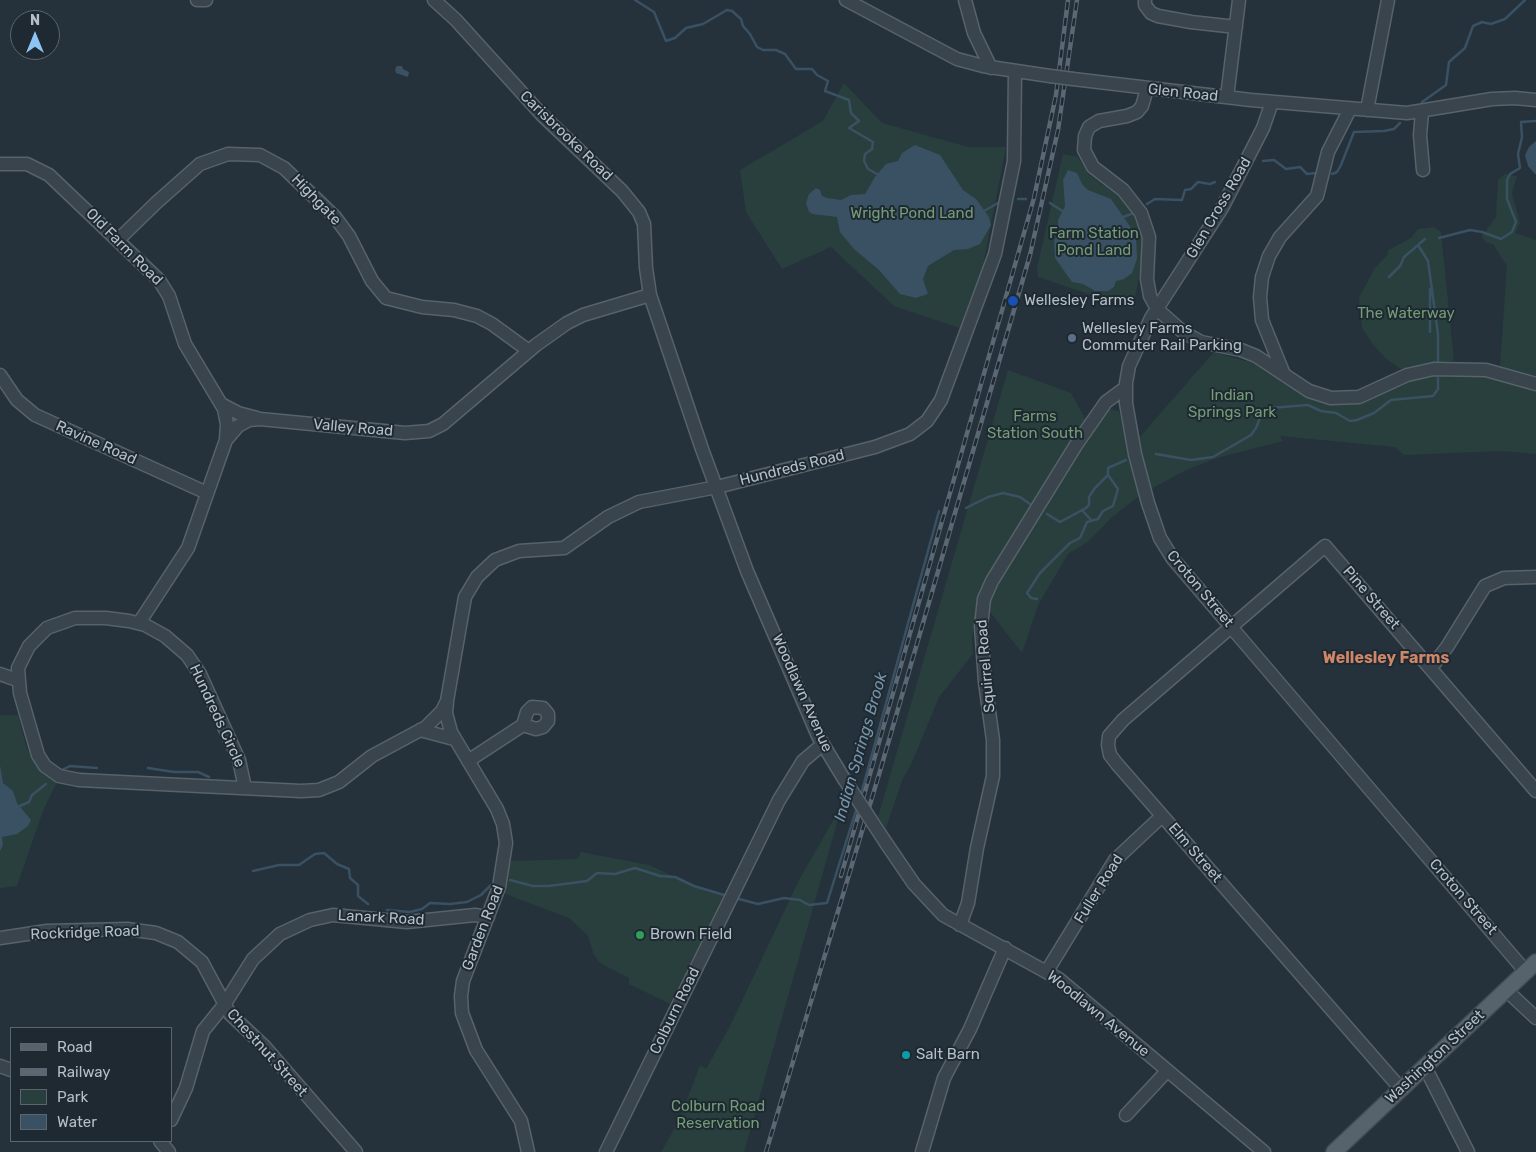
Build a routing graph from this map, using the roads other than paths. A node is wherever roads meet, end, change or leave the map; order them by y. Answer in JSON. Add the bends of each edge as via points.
{"nodes":[{"id":1,"x":197,"y":0,"type":"edge"},
{"id":2,"x":206,"y":0,"type":"edge"},
{"id":3,"x":434,"y":0,"type":"edge"},
{"id":4,"x":846,"y":0,"type":"edge"},
{"id":5,"x":965,"y":0,"type":"edge"},
{"id":6,"x":1145,"y":0,"type":"edge"},
{"id":7,"x":1239,"y":0,"type":"edge"},
{"id":8,"x":1388,"y":0,"type":"edge"},
{"id":9,"x":1236,"y":26,"type":"junction"},
{"id":10,"x":991,"y":68,"type":"junction"},
{"id":11,"x":1015,"y":71,"type":"junction"},
{"id":12,"x":1147,"y":89,"type":"junction"},
{"id":13,"x":1227,"y":97,"type":"junction"},
{"id":14,"x":1536,"y":100,"type":"edge"},
{"id":15,"x":1272,"y":102,"type":"junction"},
{"id":16,"x":1350,"y":109,"type":"junction"},
{"id":17,"x":1367,"y":110,"type":"junction"},
{"id":18,"x":1422,"y":112,"type":"junction"},
{"id":19,"x":1407,"y":113,"type":"junction"},
{"id":20,"x":1420,"y":135,"type":"junction"},
{"id":21,"x":0,"y":164,"type":"edge"},
{"id":22,"x":1423,"y":170,"type":"dead end"},
{"id":23,"x":118,"y":240,"type":"junction"},
{"id":24,"x":650,"y":295,"type":"junction"},
{"id":25,"x":1157,"y":309,"type":"junction"},
{"id":26,"x":1268,"y":338,"type":"junction"},
{"id":27,"x":528,"y":351,"type":"junction"},
{"id":28,"x":1256,"y":356,"type":"junction"},
{"id":29,"x":1283,"y":372,"type":"junction"},
{"id":30,"x":0,"y":375,"type":"edge"},
{"id":31,"x":1536,"y":384,"type":"edge"},
{"id":32,"x":1125,"y":388,"type":"junction"},
{"id":33,"x":220,"y":403,"type":"junction"},
{"id":34,"x":260,"y":419,"type":"junction"},
{"id":35,"x":226,"y":440,"type":"junction"},
{"id":36,"x":717,"y":486,"type":"junction"},
{"id":37,"x":207,"y":493,"type":"junction"},
{"id":38,"x":1536,"y":577,"type":"edge"},
{"id":39,"x":139,"y":623,"type":"junction"},
{"id":40,"x":1230,"y":626,"type":"junction"},
{"id":41,"x":1431,"y":668,"type":"junction"},
{"id":42,"x":0,"y":674,"type":"edge"},
{"id":43,"x":17,"y":680,"type":"junction"},
{"id":44,"x":447,"y":701,"type":"junction"},
{"id":45,"x":523,"y":725,"type":"dead end"},
{"id":46,"x":420,"y":730,"type":"junction"},
{"id":47,"x":454,"y":739,"type":"junction"},
{"id":48,"x":823,"y":744,"type":"junction"},
{"id":49,"x":468,"y":761,"type":"junction"},
{"id":50,"x":246,"y":788,"type":"junction"},
{"id":51,"x":1536,"y":791,"type":"edge"},
{"id":52,"x":1162,"y":816,"type":"junction"},
{"id":53,"x":488,"y":917,"type":"junction"},
{"id":54,"x":960,"y":925,"type":"junction"},
{"id":55,"x":0,"y":938,"type":"edge"},
{"id":56,"x":1005,"y":948,"type":"junction"},
{"id":57,"x":1531,"y":967,"type":"edge"},
{"id":58,"x":1047,"y":971,"type":"junction"},
{"id":59,"x":1506,"y":990,"type":"junction"},
{"id":60,"x":224,"y":1005,"type":"junction"},
{"id":61,"x":1536,"y":1018,"type":"edge"},
{"id":62,"x":1425,"y":1067,"type":"junction"},
{"id":63,"x":1168,"y":1071,"type":"junction"},
{"id":64,"x":1402,"y":1089,"type":"junction"},
{"id":65,"x":1126,"y":1115,"type":"dead end"},
{"id":66,"x":172,"y":1118,"type":"edge"},
{"id":67,"x":161,"y":1142,"type":"edge"},
{"id":68,"x":169,"y":1152,"type":"edge"},
{"id":69,"x":356,"y":1152,"type":"edge"},
{"id":70,"x":528,"y":1152,"type":"edge"},
{"id":71,"x":606,"y":1152,"type":"edge"},
{"id":72,"x":922,"y":1152,"type":"edge"},
{"id":73,"x":1264,"y":1152,"type":"edge"},
{"id":74,"x":1334,"y":1152,"type":"edge"},
{"id":75,"x":1468,"y":1152,"type":"edge"}],
"edges":[{"from":1,"to":2,"type":"street"},
{"from":3,"to":24,"type":"street","name":"Carisbrooke Road","via":[[542,116],[633,203],[644,224]]},
{"from":4,"to":10,"type":"street","name":"Glen Road","via":[[942,53]]},
{"from":5,"to":10,"type":"street","via":[[974,33]]},
{"from":6,"to":9,"type":"street","via":[[1151,13],[1158,16]]},
{"from":7,"to":9,"type":"street"},
{"from":8,"to":17,"type":"street"},
{"from":9,"to":13,"type":"street"},
{"from":10,"to":11,"type":"street","name":"Glen Road"},
{"from":11,"to":12,"type":"street","name":"Glen Road","bridge":true},
{"from":11,"to":36,"type":"street","name":"Hundreds Road","via":[[1014,162],[996,250],[934,413],[914,432],[887,443]]},
{"from":12,"to":13,"type":"street","name":"Glen Road"},
{"from":12,"to":25,"type":"street","via":[[1137,112],[1089,126],[1084,147],[1091,164],[1123,190],[1144,218],[1148,237],[1148,288]]},
{"from":13,"to":15,"type":"street","name":"Glen Road"},
{"from":14,"to":18,"type":"street","name":"Glen Road","via":[[1492,99]]},
{"from":15,"to":16,"type":"street","name":"Glen Road"},
{"from":15,"to":25,"type":"street","name":"Glen Cross Road","via":[[1263,128],[1222,208]]},
{"from":16,"to":17,"type":"street","name":"Glen Road"},
{"from":16,"to":26,"type":"street","via":[[1329,148],[1317,196],[1280,237],[1266,265],[1260,302]]},
{"from":17,"to":19,"type":"street","name":"Glen Road"},
{"from":18,"to":19,"type":"street","name":"Glen Road"},
{"from":18,"to":20,"type":"street"},
{"from":19,"to":20,"type":"street"},
{"from":20,"to":22,"type":"street"},
{"from":21,"to":23,"type":"street","name":"Old Farm Road","via":[[24,164],[44,172]]},
{"from":23,"to":27,"type":"street","name":"Highgate","via":[[200,164],[228,154],[260,155],[281,165],[335,217],[349,236],[372,281],[386,298],[422,308],[454,310],[477,316]]},
{"from":23,"to":33,"type":"street","name":"Old Farm Road","via":[[166,290],[183,339]]},
{"from":24,"to":27,"type":"street","name":"Valley Road","via":[[578,317]]},
{"from":24,"to":36,"type":"street","name":"Woodlawn Avenue"},
{"from":25,"to":28,"type":"street","via":[[1194,339]]},
{"from":25,"to":32,"type":"street","name":"Croton Street","via":[[1135,352]]},
{"from":26,"to":28,"type":"street"},
{"from":26,"to":29,"type":"street"},
{"from":27,"to":34,"type":"street","name":"Valley Road","via":[[443,424],[426,432],[405,433]]},
{"from":28,"to":29,"type":"street"},
{"from":29,"to":31,"type":"street","via":[[1313,393],[1341,399],[1363,396],[1410,374],[1441,369],[1486,370]]},
{"from":30,"to":37,"type":"street","name":"Ravine Road","via":[[17,400],[35,415]]},
{"from":32,"to":40,"type":"street","name":"Croton Street","via":[[1136,460],[1160,538],[1172,559]]},
{"from":32,"to":54,"type":"street","name":"Squirrel Road","via":[[1104,405],[1076,445],[984,599],[981,626],[992,727],[993,776],[968,903]]},
{"from":33,"to":34,"type":"street","name":"Old Farm Road","via":[[238,413]]},
{"from":33,"to":35,"type":"street","name":"Old Farm Road","via":[[226,418]]},
{"from":34,"to":35,"type":"street","name":"Valley Road","via":[[238,426]]},
{"from":35,"to":37,"type":"street","name":"Valley Road"},
{"from":36,"to":44,"type":"street","name":"Hundreds Road","via":[[634,504],[608,517],[564,548],[519,550],[489,564],[474,580],[464,600]]},
{"from":36,"to":48,"type":"street","name":"Woodlawn Avenue","via":[[747,570]]},
{"from":37,"to":39,"type":"street","name":"Valley Road","via":[[184,554]]},
{"from":38,"to":41,"type":"street","via":[[1504,578],[1485,586]]},
{"from":39,"to":43,"type":"street","name":"Hundreds Circle","via":[[94,618],[70,619],[54,624],[41,632],[29,646],[18,666]]},
{"from":39,"to":50,"type":"street","name":"Hundreds Circle","via":[[175,644],[196,668],[239,760]]},
{"from":40,"to":41,"type":"street","name":"Pine Street","via":[[1325,546]]},
{"from":40,"to":52,"type":"street","name":"Elm Street","via":[[1109,736],[1110,755]]},
{"from":40,"to":57,"type":"street","name":"Croton Street"},
{"from":41,"to":51,"type":"street","name":"Pine Street"},
{"from":42,"to":43,"type":"street"},
{"from":43,"to":50,"type":"street","name":"Hundreds Circle","via":[[38,755],[45,766],[59,776],[79,780]]},
{"from":44,"to":46,"type":"street","name":"Hundreds Road","via":[[438,716]]},
{"from":44,"to":47,"type":"street","name":"Garden Road","via":[[447,722]]},
{"from":45,"to":49,"type":"street"},
{"from":46,"to":47,"type":"street"},
{"from":46,"to":50,"type":"street","name":"Hundreds Road","via":[[377,753],[344,779],[325,788],[302,791]]},
{"from":47,"to":49,"type":"street","name":"Garden Road"},
{"from":48,"to":54,"type":"street","name":"Woodlawn Avenue","bridge":true,"via":[[929,903]]},
{"from":48,"to":71,"type":"street","name":"Colburn Road","via":[[803,761],[779,800]]},
{"from":49,"to":53,"type":"street","name":"Garden Road","via":[[497,809],[505,833],[504,869]]},
{"from":52,"to":58,"type":"street","name":"Fuller Road","via":[[1115,860]]},
{"from":52,"to":64,"type":"street","name":"Elm Street"},
{"from":53,"to":60,"type":"street","name":"Lanark Road","via":[[407,922],[339,915],[310,920],[287,930],[265,946],[241,975]]},
{"from":53,"to":70,"type":"street","name":"Garden Road","via":[[463,981],[462,1013],[476,1050],[521,1121]]},
{"from":54,"to":56,"type":"street","name":"Woodlawn Avenue"},
{"from":55,"to":60,"type":"street","name":"Rockridge Road","via":[[47,931],[102,929],[138,930],[162,935],[183,945],[198,958]]},
{"from":56,"to":58,"type":"street","name":"Woodlawn Avenue"},
{"from":56,"to":72,"type":"street","via":[[970,1029],[944,1078]]},
{"from":57,"to":59,"type":"main road","name":"Washington Street"},
{"from":58,"to":63,"type":"street","name":"Woodlawn Avenue"},
{"from":59,"to":61,"type":"street"},
{"from":59,"to":62,"type":"main road","name":"Washington Street"},
{"from":60,"to":66,"type":"street","name":"Chestnut Street","via":[[201,1035],[186,1088]]},
{"from":60,"to":69,"type":"street","name":"Chestnut Street"},
{"from":62,"to":64,"type":"main road","name":"Washington Street"},
{"from":62,"to":75,"type":"street"},
{"from":63,"to":65,"type":"street"},
{"from":63,"to":73,"type":"street","name":"Woodlawn Avenue"},
{"from":64,"to":74,"type":"main road","name":"Washington Street"},
{"from":67,"to":68,"type":"street"}]}
